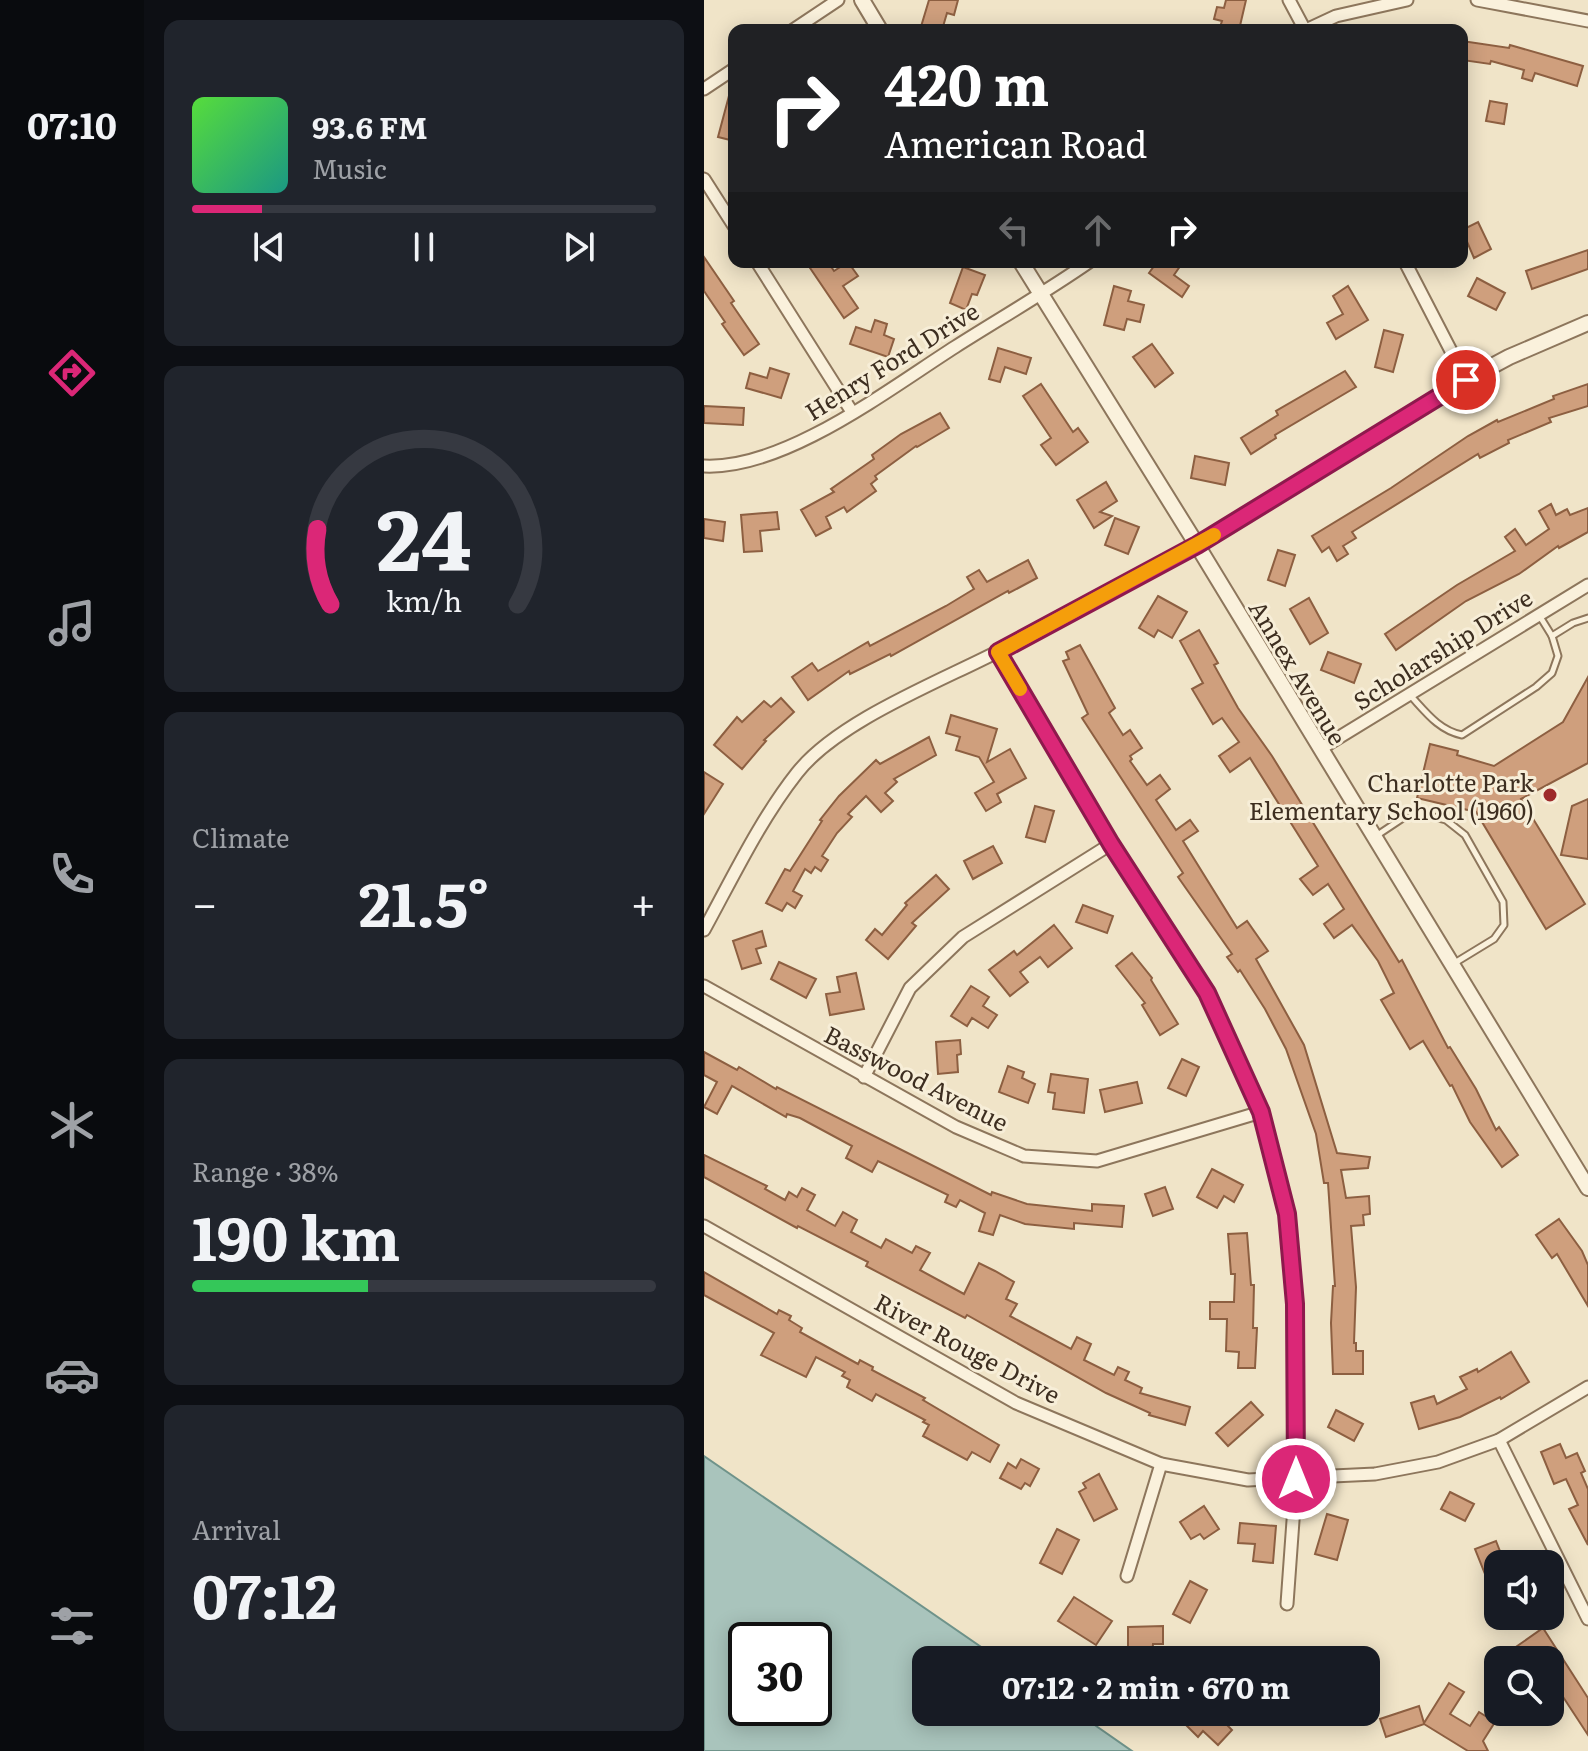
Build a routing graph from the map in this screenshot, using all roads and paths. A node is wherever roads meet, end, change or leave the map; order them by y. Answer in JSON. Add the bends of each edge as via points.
{"nodes":[{"id":1,"x":838,"y":0,"type":"edge"},
{"id":2,"x":862,"y":0,"type":"edge"},
{"id":3,"x":1289,"y":0,"type":"edge"},
{"id":4,"x":1407,"y":0,"type":"edge"},
{"id":5,"x":1477,"y":0,"type":"edge"},
{"id":6,"x":1588,"y":21,"type":"edge"},
{"id":7,"x":802,"y":24,"type":"edge"},
{"id":8,"x":876,"y":24,"type":"edge"},
{"id":9,"x":1303,"y":24,"type":"edge"},
{"id":10,"x":1319,"y":24,"type":"edge"},
{"id":11,"x":728,"y":73,"type":"edge"},
{"id":12,"x":704,"y":89,"type":"edge"},
{"id":13,"x":704,"y":179,"type":"edge"},
{"id":14,"x":728,"y":217,"type":"edge"},
{"id":15,"x":761,"y":268,"type":"edge"},
{"id":16,"x":1025,"y":268,"type":"edge"},
{"id":17,"x":1080,"y":268,"type":"edge"},
{"id":18,"x":1408,"y":268,"type":"edge"},
{"id":19,"x":1040,"y":293,"type":"junction"},
{"id":20,"x":1588,"y":323,"type":"edge"},
{"id":21,"x":1466,"y":380,"type":"junction"},
{"id":22,"x":852,"y":412,"type":"junction"},
{"id":23,"x":704,"y":466,"type":"edge"},
{"id":24,"x":1197,"y":545,"type":"junction"},
{"id":25,"x":1588,"y":585,"type":"edge"},
{"id":26,"x":1538,"y":614,"type":"junction"},
{"id":27,"x":1588,"y":618,"type":"edge"},
{"id":28,"x":1552,"y":636,"type":"junction"},
{"id":29,"x":998,"y":652,"type":"junction"},
{"id":30,"x":1408,"y":694,"type":"junction"},
{"id":31,"x":1320,"y":749,"type":"junction"},
{"id":32,"x":1374,"y":837,"type":"junction"},
{"id":33,"x":1111,"y":844,"type":"junction"},
{"id":34,"x":704,"y":930,"type":"edge"},
{"id":35,"x":1452,"y":965,"type":"junction"},
{"id":36,"x":704,"y":986,"type":"edge"},
{"id":37,"x":864,"y":1077,"type":"junction"},
{"id":38,"x":1261,"y":1112,"type":"junction"},
{"id":39,"x":1588,"y":1188,"type":"edge"},
{"id":40,"x":704,"y":1226,"type":"edge"},
{"id":41,"x":1588,"y":1387,"type":"edge"},
{"id":42,"x":1499,"y":1440,"type":"junction"},
{"id":43,"x":1161,"y":1464,"type":"junction"},
{"id":44,"x":1296,"y":1479,"type":"junction"},
{"id":45,"x":1127,"y":1576,"type":"dead end"},
{"id":46,"x":1287,"y":1604,"type":"dead end"},
{"id":47,"x":1588,"y":1619,"type":"edge"}],
"edges":[{"from":1,"to":7,"type":"street"},
{"from":2,"to":8,"type":"street"},
{"from":3,"to":9,"type":"street"},
{"from":4,"to":10,"type":"street"},
{"from":5,"to":6,"type":"street"},
{"from":11,"to":12,"type":"street"},
{"from":13,"to":14,"type":"street"},
{"from":15,"to":22,"type":"street"},
{"from":16,"to":19,"type":"street","name":"Annex Avenue"},
{"from":17,"to":19,"type":"street","name":"Henry Ford Drive"},
{"from":18,"to":21,"type":"street"},
{"from":19,"to":22,"type":"street","name":"Henry Ford Drive"},
{"from":19,"to":24,"type":"street","name":"Annex Avenue"},
{"from":20,"to":21,"type":"street"},
{"from":21,"to":24,"type":"street"},
{"from":22,"to":23,"type":"street","name":"Henry Ford Drive","via":[[774,453]]},
{"from":24,"to":29,"type":"street"},
{"from":24,"to":31,"type":"street","name":"Annex Avenue"},
{"from":25,"to":26,"type":"street","name":"Scholarship Drive"},
{"from":26,"to":28,"type":"lane"},
{"from":26,"to":30,"type":"street","name":"Scholarship Drive"},
{"from":27,"to":28,"type":"lane"},
{"from":28,"to":30,"type":"lane","via":[[1558,656],[1552,673],[1462,735],[1439,726]]},
{"from":29,"to":33,"type":"street"},
{"from":29,"to":34,"type":"street","via":[[837,736],[798,771],[749,846]]},
{"from":30,"to":31,"type":"street","name":"Scholarship Drive"},
{"from":31,"to":32,"type":"street","name":"Annex Avenue"},
{"from":32,"to":35,"type":"street","name":"Annex Avenue"},
{"from":32,"to":35,"type":"lane","via":[[1403,818],[1426,815],[1446,820],[1465,835],[1503,902],[1504,925],[1494,939]]},
{"from":33,"to":37,"type":"street","via":[[963,937],[910,988]]},
{"from":33,"to":38,"type":"street","via":[[1207,993]]},
{"from":35,"to":39,"type":"street","name":"Annex Avenue"},
{"from":36,"to":37,"type":"street","name":"Basswood Avenue"},
{"from":37,"to":38,"type":"street","name":"Basswood Avenue","via":[[956,1127],[1024,1156],[1097,1161]]},
{"from":38,"to":44,"type":"street","via":[[1287,1214],[1295,1304]]},
{"from":40,"to":43,"type":"street","name":"River Rouge Drive","via":[[1016,1403]]},
{"from":41,"to":42,"type":"street","name":"River Rouge Drive"},
{"from":42,"to":44,"type":"street","name":"River Rouge Drive","via":[[1438,1462],[1375,1474]]},
{"from":42,"to":47,"type":"street"},
{"from":43,"to":44,"type":"street","name":"River Rouge Drive","via":[[1248,1480]]},
{"from":43,"to":45,"type":"street"},
{"from":44,"to":46,"type":"street"}]}
